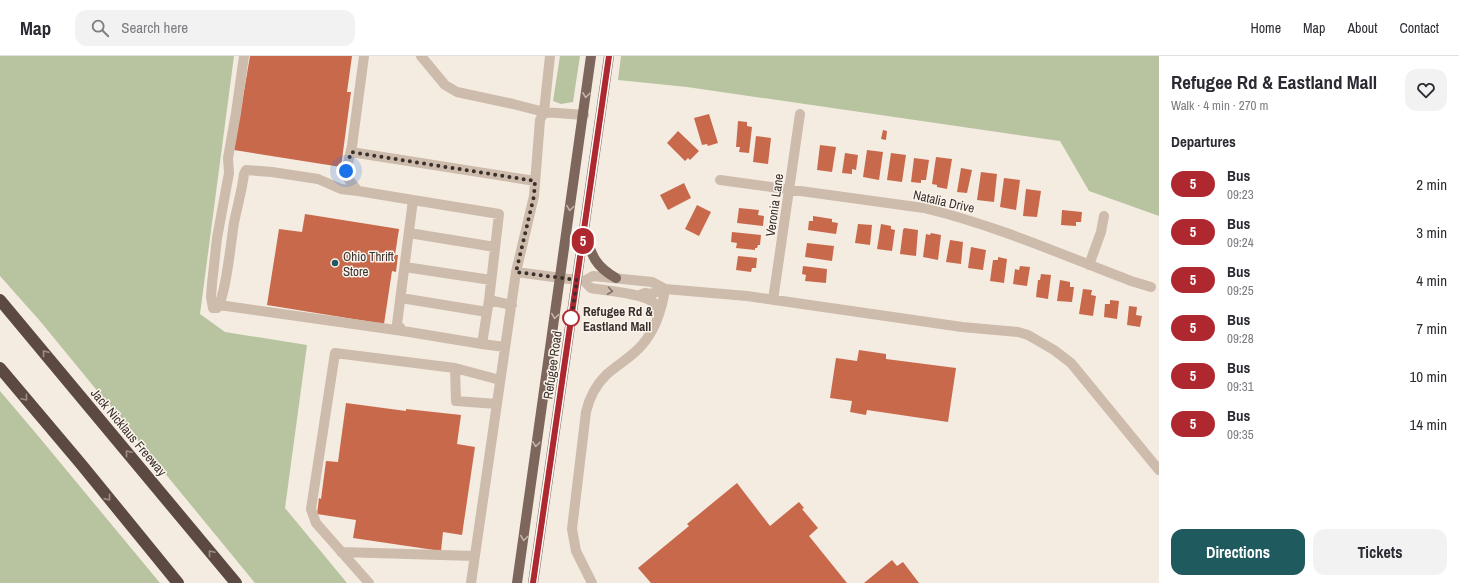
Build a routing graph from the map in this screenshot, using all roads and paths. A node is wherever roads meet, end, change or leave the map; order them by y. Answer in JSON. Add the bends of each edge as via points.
{"nodes":[{"id":1,"x":244,"y":56,"type":"edge"},
{"id":2,"x":364,"y":56,"type":"edge"},
{"id":3,"x":421,"y":56,"type":"edge"},
{"id":4,"x":550,"y":56,"type":"edge"},
{"id":5,"x":591,"y":56,"type":"edge"},
{"id":6,"x":609,"y":56,"type":"edge"},
{"id":7,"x":544,"y":112,"type":"junction"},
{"id":8,"x":800,"y":114,"type":"dead end"},
{"id":9,"x":584,"y":115,"type":"junction"},
{"id":10,"x":351,"y":152,"type":"junction"},
{"id":11,"x":720,"y":180,"type":"dead end"},
{"id":12,"x":535,"y":181,"type":"junction"},
{"id":13,"x":789,"y":189,"type":"junction"},
{"id":14,"x":358,"y":191,"type":"junction"},
{"id":15,"x":413,"y":200,"type":"junction"},
{"id":16,"x":1104,"y":216,"type":"dead end"},
{"id":17,"x":584,"y":232,"type":"junction"},
{"id":18,"x":409,"y":233,"type":"junction"},
{"id":19,"x":495,"y":247,"type":"junction"},
{"id":20,"x":1089,"y":265,"type":"junction"},
{"id":21,"x":405,"y":267,"type":"junction"},
{"id":22,"x":516,"y":272,"type":"junction"},
{"id":23,"x":561,"y":277,"type":"junction"},
{"id":24,"x":616,"y":278,"type":"junction"},
{"id":25,"x":491,"y":280,"type":"junction"},
{"id":26,"x":580,"y":280,"type":"junction"},
{"id":27,"x":1152,"y":287,"type":"dead end"},
{"id":28,"x":665,"y":289,"type":"junction"},
{"id":29,"x":640,"y":295,"type":"junction"},
{"id":30,"x":401,"y":298,"type":"junction"},
{"id":31,"x":0,"y":300,"type":"edge"},
{"id":32,"x":489,"y":300,"type":"junction"},
{"id":33,"x":773,"y":300,"type":"junction"},
{"id":34,"x":512,"y":304,"type":"junction"},
{"id":35,"x":219,"y":305,"type":"junction"},
{"id":36,"x":487,"y":312,"type":"junction"},
{"id":37,"x":657,"y":320,"type":"junction"},
{"id":38,"x":403,"y":332,"type":"junction"},
{"id":39,"x":482,"y":344,"type":"junction"},
{"id":40,"x":505,"y":347,"type":"junction"},
{"id":41,"x":0,"y":368,"type":"edge"},
{"id":42,"x":455,"y":368,"type":"junction"},
{"id":43,"x":500,"y":380,"type":"junction"},
{"id":44,"x":497,"y":404,"type":"junction"},
{"id":45,"x":1159,"y":470,"type":"edge"},
{"id":46,"x":341,"y":552,"type":"junction"},
{"id":47,"x":475,"y":556,"type":"junction"},
{"id":48,"x":178,"y":583,"type":"edge"},
{"id":49,"x":236,"y":583,"type":"edge"},
{"id":50,"x":369,"y":583,"type":"edge"},
{"id":51,"x":471,"y":583,"type":"edge"},
{"id":52,"x":517,"y":583,"type":"edge"},
{"id":53,"x":533,"y":583,"type":"edge"},
{"id":54,"x":592,"y":583,"type":"edge"}],
"edges":[{"from":1,"to":35,"type":"street","via":[[212,284],[213,308]]},
{"from":2,"to":10,"type":"street"},
{"from":3,"to":7,"type":"street","via":[[445,86],[457,92]]},
{"from":4,"to":7,"type":"street"},
{"from":5,"to":9,"type":"main road","name":"Refugee Road","one_way":true},
{"from":6,"to":17,"type":"main road","name":"Refugee Road"},
{"from":7,"to":9,"type":"street"},
{"from":7,"to":12,"type":"street","via":[[540,120]]},
{"from":8,"to":13,"type":"street","name":"Veronia Lane"},
{"from":9,"to":23,"type":"main road","name":"Refugee Road","one_way":true},
{"from":10,"to":12,"type":"street"},
{"from":10,"to":14,"type":"street","via":[[347,177]]},
{"from":11,"to":13,"type":"street","name":"Natalia Drive"},
{"from":12,"to":22,"type":"street","via":[[534,196]]},
{"from":13,"to":20,"type":"street","name":"Natalia Drive","via":[[924,208],[948,214],[977,222]]},
{"from":13,"to":33,"type":"street","name":"Veronia Lane"},
{"from":14,"to":15,"type":"street"},
{"from":14,"to":35,"type":"street","via":[[341,189],[318,179],[246,170]]},
{"from":15,"to":18,"type":"street"},
{"from":15,"to":19,"type":"street","via":[[499,214]]},
{"from":16,"to":20,"type":"street"},
{"from":17,"to":24,"type":"main road","via":[[591,254],[600,268]]},
{"from":17,"to":26,"type":"main road","name":"Refugee Road"},
{"from":18,"to":19,"type":"street"},
{"from":18,"to":21,"type":"street"},
{"from":19,"to":25,"type":"street"},
{"from":20,"to":27,"type":"street","name":"Natalia Drive"},
{"from":21,"to":25,"type":"street"},
{"from":21,"to":30,"type":"street"},
{"from":22,"to":23,"type":"street"},
{"from":22,"to":34,"type":"street"},
{"from":23,"to":26,"type":"street"},
{"from":23,"to":52,"type":"main road","name":"Refugee Road","one_way":true},
{"from":24,"to":26,"type":"street","via":[[593,276]]},
{"from":24,"to":28,"type":"street","via":[[652,282]]},
{"from":25,"to":32,"type":"street"},
{"from":26,"to":29,"type":"street","one_way":true,"via":[[591,288]]},
{"from":26,"to":53,"type":"main road","name":"Refugee Road"},
{"from":28,"to":29,"type":"street"},
{"from":28,"to":33,"type":"street"},
{"from":28,"to":37,"type":"street"},
{"from":29,"to":37,"type":"street","via":[[654,303]]},
{"from":30,"to":36,"type":"street"},
{"from":30,"to":38,"type":"street","via":[[398,324]]},
{"from":49,"to":31,"type":"highway","name":"Jack Nicklaus Freeway","one_way":true},
{"from":32,"to":34,"type":"street"},
{"from":32,"to":36,"type":"street"},
{"from":33,"to":45,"type":"street","via":[[962,327],[1018,332],[1036,339],[1071,362]]},
{"from":34,"to":40,"type":"street"},
{"from":35,"to":38,"type":"street"},
{"from":36,"to":39,"type":"street"},
{"from":37,"to":54,"type":"street","via":[[642,346],[600,382],[586,409],[572,528],[576,551]]},
{"from":38,"to":39,"type":"street"},
{"from":39,"to":40,"type":"street"},
{"from":40,"to":43,"type":"street"},
{"from":41,"to":48,"type":"highway","one_way":true},
{"from":42,"to":43,"type":"street"},
{"from":42,"to":44,"type":"street","via":[[456,401]]},
{"from":42,"to":46,"type":"street","via":[[335,353],[311,509],[316,523]]},
{"from":43,"to":44,"type":"street"},
{"from":44,"to":47,"type":"street"},
{"from":46,"to":47,"type":"street"},
{"from":46,"to":50,"type":"street"},
{"from":47,"to":51,"type":"street"}]}
